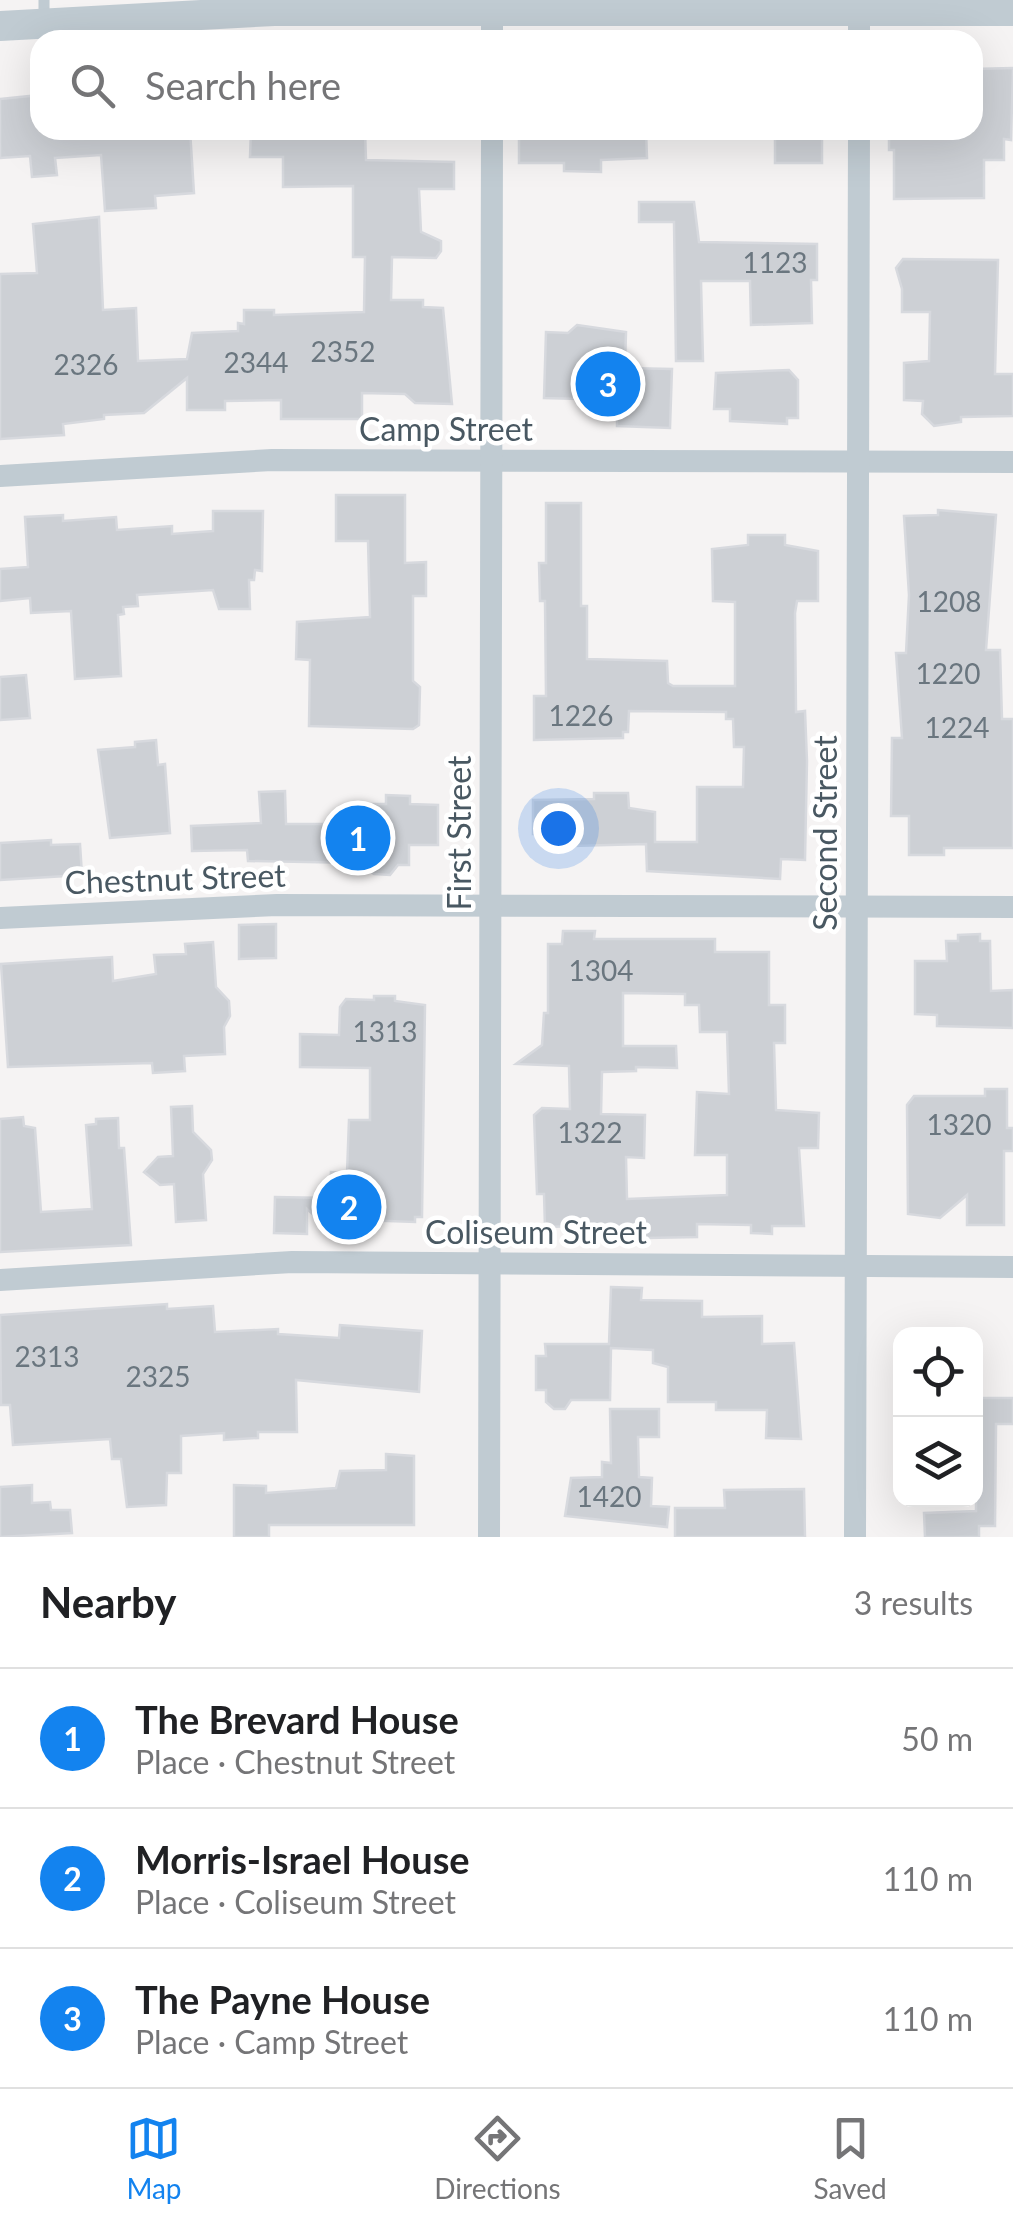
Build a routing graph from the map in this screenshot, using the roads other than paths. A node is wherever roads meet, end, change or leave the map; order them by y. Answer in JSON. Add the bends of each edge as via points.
{"nodes":[{"id":1,"x":492,"y":4,"type":"edge"},
{"id":2,"x":1013,"y":11,"type":"edge"},
{"id":3,"x":44,"y":12,"type":"edge"},
{"id":4,"x":859,"y":17,"type":"edge"},
{"id":5,"x":0,"y":26,"type":"edge"},
{"id":6,"x":492,"y":30,"type":"edge"},
{"id":7,"x":492,"y":140,"type":"edge"},
{"id":8,"x":859,"y":140,"type":"edge"},
{"id":9,"x":491,"y":461,"type":"junction"},
{"id":10,"x":858,"y":462,"type":"junction"},
{"id":11,"x":1013,"y":462,"type":"edge"},
{"id":12,"x":0,"y":476,"type":"edge"},
{"id":13,"x":490,"y":905,"type":"junction"},
{"id":14,"x":856,"y":906,"type":"junction"},
{"id":15,"x":1013,"y":907,"type":"edge"},
{"id":16,"x":0,"y":918,"type":"edge"},
{"id":17,"x":490,"y":1263,"type":"junction"},
{"id":18,"x":855,"y":1266,"type":"junction"},
{"id":19,"x":1013,"y":1267,"type":"edge"},
{"id":20,"x":0,"y":1280,"type":"edge"},
{"id":21,"x":489,"y":1537,"type":"edge"},
{"id":22,"x":854,"y":1537,"type":"edge"}],
"edges":[{"from":1,"to":3,"type":"street"},
{"from":1,"to":4,"type":"street"},
{"from":1,"to":6,"type":"street"},
{"from":2,"to":4,"type":"street"},
{"from":3,"to":5,"type":"street"},
{"from":7,"to":9,"type":"street","name":"First Street"},
{"from":8,"to":10,"type":"street","name":"Second Street"},
{"from":9,"to":10,"type":"street","name":"Camp Street"},
{"from":9,"to":12,"type":"street","name":"Camp Street","via":[[272,460]]},
{"from":9,"to":13,"type":"street","name":"First Street"},
{"from":10,"to":11,"type":"street","name":"Camp Street"},
{"from":10,"to":14,"type":"street","name":"Second Street"},
{"from":13,"to":14,"type":"street","name":"Chestnut Street"},
{"from":13,"to":16,"type":"street","name":"Chestnut Street","via":[[278,905]]},
{"from":13,"to":17,"type":"street","name":"First Street"},
{"from":14,"to":15,"type":"street","name":"Chestnut Street"},
{"from":14,"to":18,"type":"street","name":"Second Street"},
{"from":17,"to":18,"type":"street","name":"Coliseum Street"},
{"from":17,"to":20,"type":"street","name":"Coliseum Street","via":[[292,1262]]},
{"from":17,"to":21,"type":"street","name":"First Street"},
{"from":18,"to":19,"type":"street","name":"Coliseum Street"},
{"from":18,"to":22,"type":"street","name":"Second Street"}]}
